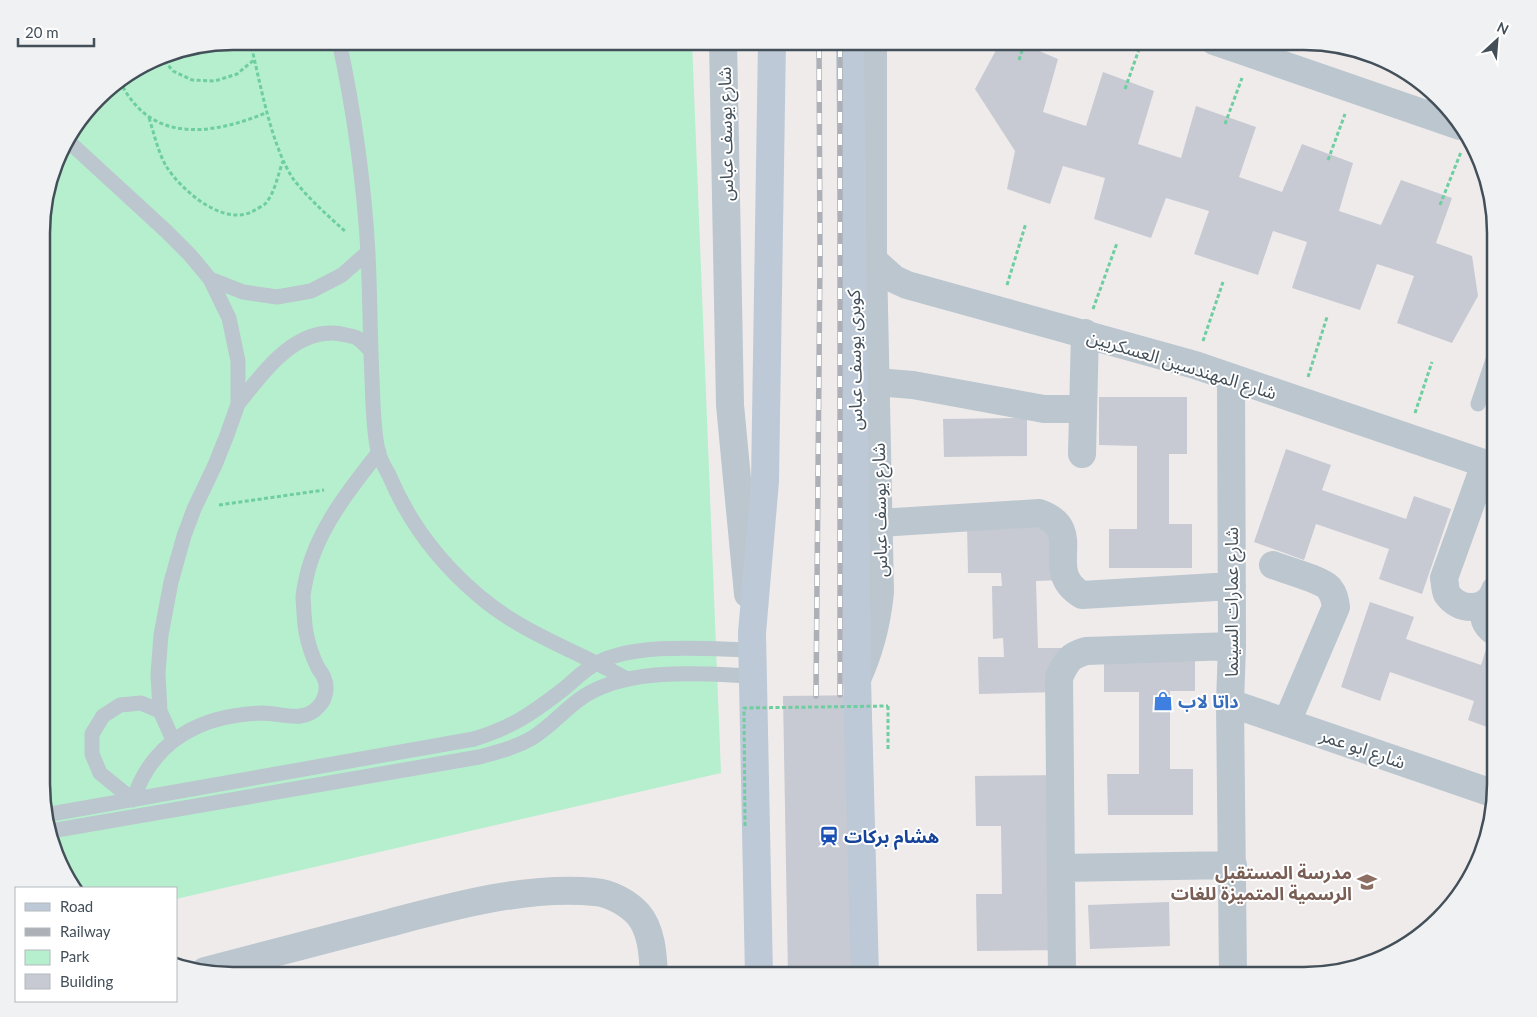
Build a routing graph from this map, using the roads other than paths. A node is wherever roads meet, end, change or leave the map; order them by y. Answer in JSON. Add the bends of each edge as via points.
{"nodes":[{"id":1,"x":341,"y":50,"type":"edge"},
{"id":2,"x":723,"y":50,"type":"edge"},
{"id":3,"x":772,"y":50,"type":"edge"},
{"id":4,"x":850,"y":50,"type":"edge"},
{"id":5,"x":873,"y":50,"type":"edge"},
{"id":6,"x":1240,"y":50,"type":"edge"},
{"id":7,"x":1456,"y":133,"type":"edge"},
{"id":8,"x":73,"y":145,"type":"edge"},
{"id":9,"x":368,"y":252,"type":"junction"},
{"id":10,"x":873,"y":260,"type":"junction"},
{"id":11,"x":210,"y":279,"type":"junction"},
{"id":12,"x":1084,"y":334,"type":"junction"},
{"id":13,"x":371,"y":351,"type":"junction"},
{"id":14,"x":1231,"y":378,"type":"junction"},
{"id":15,"x":1487,"y":378,"type":"edge"},
{"id":16,"x":876,"y":382,"type":"junction"},
{"id":17,"x":238,"y":404,"type":"junction"},
{"id":18,"x":1478,"y":404,"type":"dead end"},
{"id":19,"x":1083,"y":409,"type":"junction"},
{"id":20,"x":379,"y":452,"type":"junction"},
{"id":21,"x":1082,"y":454,"type":"dead end"},
{"id":22,"x":1487,"y":465,"type":"edge"},
{"id":23,"x":1487,"y":473,"type":"edge"},
{"id":24,"x":879,"y":523,"type":"junction"},
{"id":25,"x":1274,"y":565,"type":"dead end"},
{"id":26,"x":1232,"y":586,"type":"junction"},
{"id":27,"x":1487,"y":599,"type":"edge"},
{"id":28,"x":1487,"y":607,"type":"edge"},
{"id":29,"x":1487,"y":624,"type":"edge"},
{"id":30,"x":1232,"y":646,"type":"junction"},
{"id":31,"x":752,"y":653,"type":"junction"},
{"id":32,"x":598,"y":663,"type":"junction"},
{"id":33,"x":625,"y":678,"type":"junction"},
{"id":34,"x":857,"y":679,"type":"junction"},
{"id":35,"x":1230,"y":703,"type":"junction"},
{"id":36,"x":160,"y":711,"type":"junction"},
{"id":37,"x":1286,"y":722,"type":"junction"},
{"id":38,"x":173,"y":740,"type":"junction"},
{"id":39,"x":1487,"y":791,"type":"edge"},
{"id":40,"x":133,"y":800,"type":"junction"},
{"id":41,"x":53,"y":814,"type":"edge"},
{"id":42,"x":56,"y":830,"type":"edge"},
{"id":43,"x":1233,"y":865,"type":"junction"},
{"id":44,"x":1061,"y":868,"type":"junction"},
{"id":45,"x":221,"y":967,"type":"edge"},
{"id":46,"x":653,"y":967,"type":"edge"},
{"id":47,"x":759,"y":967,"type":"edge"},
{"id":48,"x":865,"y":967,"type":"edge"},
{"id":49,"x":1062,"y":967,"type":"edge"},
{"id":50,"x":1233,"y":967,"type":"edge"}],
"edges":[{"from":1,"to":9,"type":"lane","via":[[351,100]]},
{"from":2,"to":31,"type":"street","name":"شارع يوسف عباس","via":[[730,405]]},
{"from":3,"to":31,"type":"main road","via":[[765,481]]},
{"from":4,"to":34,"type":"main road","name":"كوبرى يوسف عباس"},
{"from":5,"to":10,"type":"street","name":"شارع يوسف عباس"},
{"from":6,"to":7,"type":"street","via":[[1354,90]]},
{"from":8,"to":11,"type":"lane","via":[[166,231]]},
{"from":9,"to":11,"type":"lane","via":[[342,275],[311,291],[277,297],[243,292]]},
{"from":9,"to":13,"type":"lane"},
{"from":10,"to":12,"type":"street","name":"شارع المهندسين العسكريين","via":[[894,279],[907,285]]},
{"from":10,"to":16,"type":"street","name":"شارع يوسف عباس"},
{"from":11,"to":17,"type":"lane","via":[[229,318],[238,360]]},
{"from":12,"to":14,"type":"street","name":"شارع المهندسين العسكريين"},
{"from":12,"to":19,"type":"street"},
{"from":13,"to":17,"type":"lane","via":[[357,338],[336,332],[313,334],[293,345]]},
{"from":13,"to":20,"type":"lane"},
{"from":14,"to":22,"type":"street","name":"شارع المهندسين العسكريين"},
{"from":14,"to":26,"type":"street","name":"شارع عمارات السينما"},
{"from":15,"to":18,"type":"lane"},
{"from":16,"to":19,"type":"street","via":[[913,385],[1044,409]]},
{"from":16,"to":24,"type":"street","name":"شارع يوسف عباس"},
{"from":17,"to":36,"type":"lane","via":[[194,509],[171,582],[161,635]]},
{"from":19,"to":21,"type":"street"},
{"from":20,"to":32,"type":"lane","via":[[396,493],[419,532],[480,598],[517,624]]},
{"from":20,"to":38,"type":"lane","via":[[351,486],[311,559],[303,595],[306,632],[325,679],[326,693],[320,706],[310,714],[296,717],[264,713],[231,716],[200,726]]},
{"from":23,"to":27,"type":"street","via":[[1444,578],[1446,592],[1456,604],[1469,608]]},
{"from":24,"to":26,"type":"street","via":[[1039,514],[1060,526],[1066,580],[1082,594]]},
{"from":24,"to":34,"type":"street","name":"شارع يوسف عباس","via":[[878,615]]},
{"from":25,"to":37,"type":"street","via":[[1328,587],[1336,607]]},
{"from":26,"to":30,"type":"street","name":"شارع عمارات السينما"},
{"from":28,"to":29,"type":"street","via":[[1483,618]]},
{"from":30,"to":35,"type":"street","name":"شارع عمارات السينما"},
{"from":30,"to":44,"type":"street","via":[[1086,651],[1074,655],[1065,665],[1059,677]]},
{"from":31,"to":32,"type":"lane","via":[[700,648],[640,650],[618,654]]},
{"from":31,"to":33,"type":"lane","via":[[699,674]]},
{"from":31,"to":47,"type":"main road","name":"شارع يوسف عباس"},
{"from":32,"to":33,"type":"lane"},
{"from":32,"to":40,"type":"lane","via":[[522,720],[474,739]]},
{"from":33,"to":42,"type":"lane","via":[[573,703],[532,737],[506,750]]},
{"from":34,"to":48,"type":"main road","name":"شارع يوسف عباس"},
{"from":35,"to":37,"type":"street","name":"شارع ابو عمر"},
{"from":35,"to":43,"type":"street","name":"شارع عمارات السينما"},
{"from":36,"to":38,"type":"lane"},
{"from":36,"to":40,"type":"lane","via":[[141,703],[120,705],[102,716],[92,734],[92,754],[100,773]]},
{"from":37,"to":39,"type":"street","name":"شارع ابو عمر"},
{"from":38,"to":40,"type":"lane","via":[[148,766]]},
{"from":40,"to":41,"type":"lane"},
{"from":43,"to":44,"type":"street"},
{"from":43,"to":50,"type":"street","name":"شارع عمارات السينما"},
{"from":44,"to":49,"type":"street"},
{"from":45,"to":46,"type":"street","via":[[430,912],[502,897],[558,891],[596,892],[626,904],[647,927]]}]}
